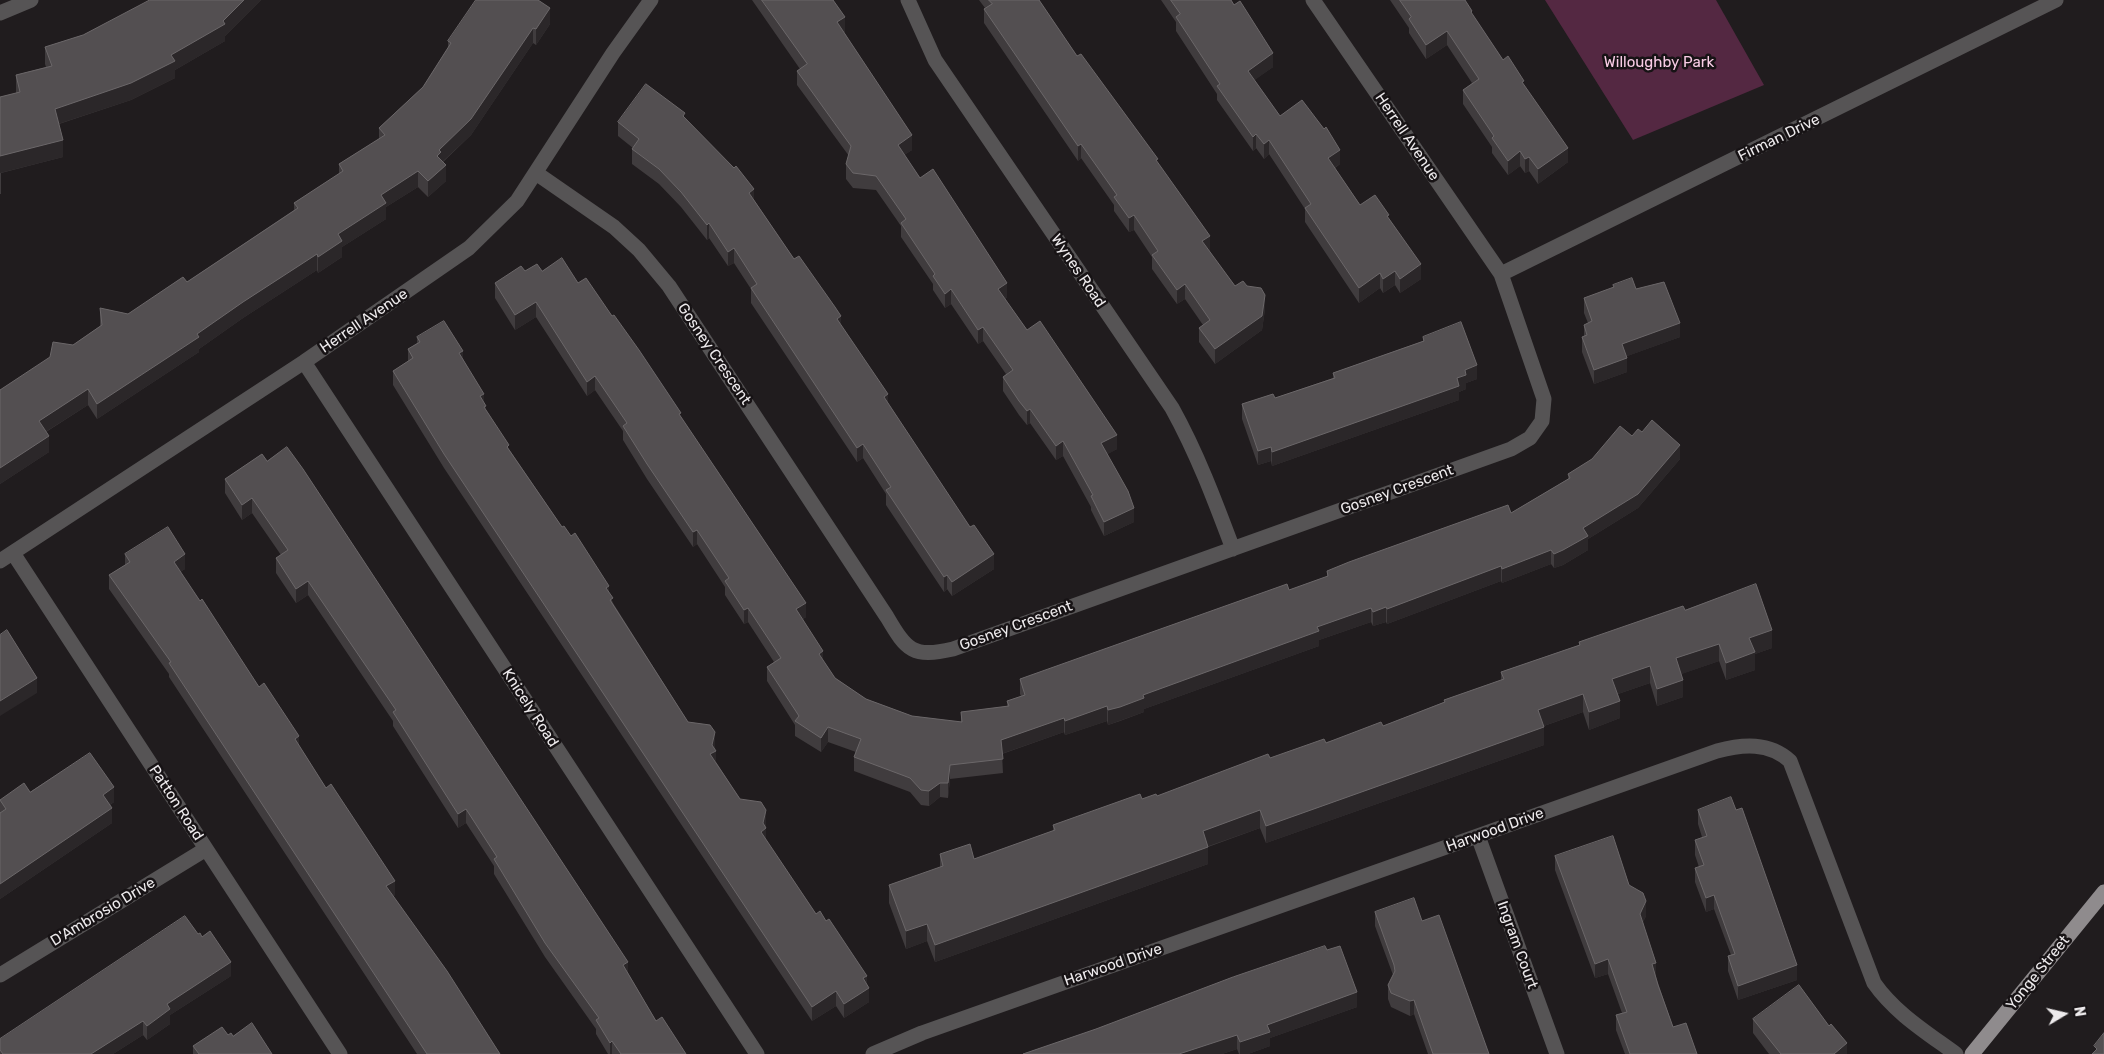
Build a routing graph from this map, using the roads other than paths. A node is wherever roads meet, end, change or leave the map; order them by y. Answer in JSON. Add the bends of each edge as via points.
{"nodes":[{"id":1,"x":31,"y":0,"type":"edge"},
{"id":2,"x":651,"y":0,"type":"edge"},
{"id":3,"x":908,"y":0,"type":"edge"},
{"id":4,"x":1313,"y":0,"type":"edge"},
{"id":5,"x":2056,"y":0,"type":"edge"},
{"id":6,"x":0,"y":13,"type":"edge"},
{"id":7,"x":536,"y":173,"type":"junction"},
{"id":8,"x":1501,"y":274,"type":"junction"},
{"id":9,"x":304,"y":362,"type":"junction"},
{"id":10,"x":1233,"y":549,"type":"junction"},
{"id":11,"x":6,"y":557,"type":"edge"},
{"id":12,"x":1478,"y":836,"type":"junction"},
{"id":13,"x":206,"y":849,"type":"junction"},
{"id":14,"x":2104,"y":892,"type":"edge"},
{"id":15,"x":0,"y":975,"type":"edge"},
{"id":16,"x":340,"y":1054,"type":"edge"},
{"id":17,"x":757,"y":1054,"type":"edge"},
{"id":18,"x":872,"y":1054,"type":"edge"},
{"id":19,"x":1557,"y":1054,"type":"edge"},
{"id":20,"x":1956,"y":1054,"type":"edge"},
{"id":21,"x":1972,"y":1054,"type":"edge"}],
"edges":[{"from":1,"to":6,"type":"street"},
{"from":2,"to":7,"type":"street","name":"Herrell Avenue"},
{"from":3,"to":10,"type":"street","name":"Wynes Road","via":[[935,60],[1172,408],[1188,436]]},
{"from":4,"to":8,"type":"street","name":"Herrell Avenue"},
{"from":5,"to":8,"type":"street","name":"Firman Drive"},
{"from":7,"to":9,"type":"street","name":"Herrell Avenue","via":[[517,201],[469,248]]},
{"from":7,"to":10,"type":"street","name":"Gosney Crescent","via":[[614,227],[639,250],[669,286],[902,642],[914,650],[925,653],[953,649]]},
{"from":8,"to":10,"type":"street","name":"Gosney Crescent","via":[[1544,399],[1542,421],[1530,438],[1511,449]]},
{"from":9,"to":11,"type":"street","name":"Herrell Avenue"},
{"from":9,"to":17,"type":"street","name":"Knicely Road"},
{"from":11,"to":13,"type":"street","name":"Patton Road"},
{"from":12,"to":18,"type":"street","name":"Harwood Drive","via":[[922,1033]]},
{"from":12,"to":19,"type":"street","name":"Ingram Court"},
{"from":12,"to":20,"type":"street","name":"Harwood Drive","via":[[1717,751],[1758,746],[1771,748],[1790,760],[1874,983],[1886,1000]]},
{"from":13,"to":15,"type":"street","name":"D'Ambrosio Drive"},
{"from":13,"to":16,"type":"street","name":"Patton Road"},
{"from":14,"to":21,"type":"main road","name":"Yonge Street"}]}
